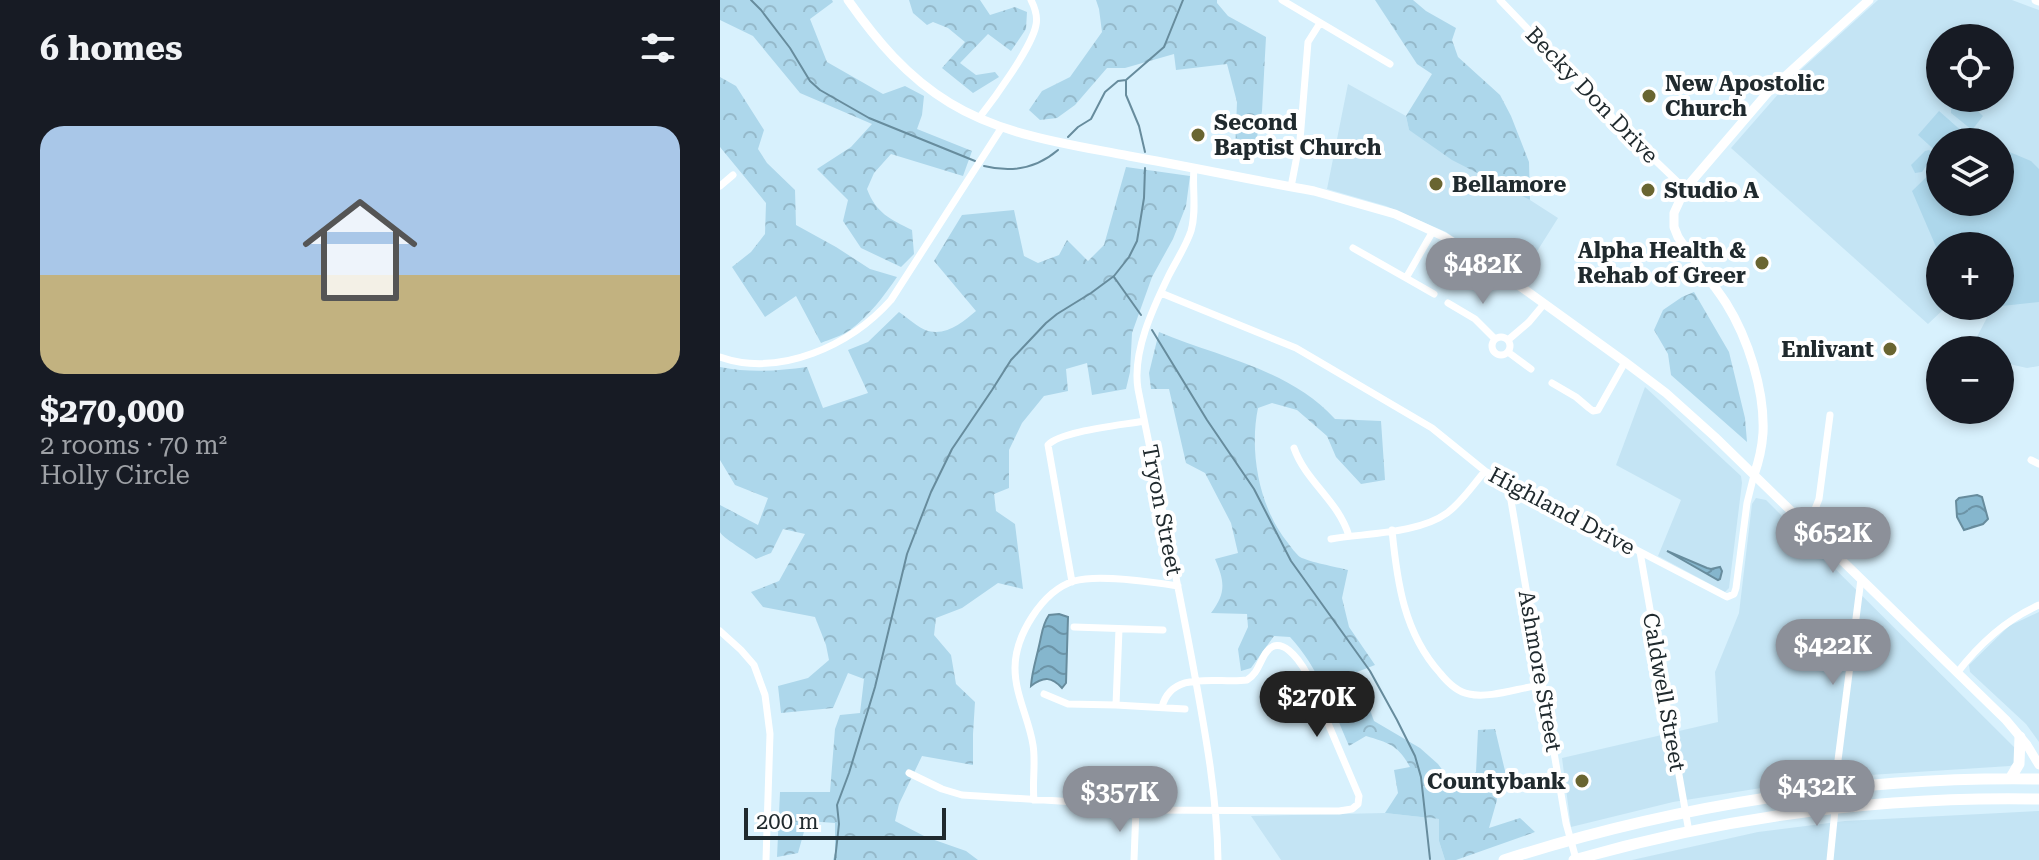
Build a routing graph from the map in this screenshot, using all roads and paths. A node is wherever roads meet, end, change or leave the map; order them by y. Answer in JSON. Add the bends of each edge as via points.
{"nodes":[{"id":1,"x":848,"y":0,"type":"edge"},
{"id":2,"x":1031,"y":0,"type":"edge"},
{"id":3,"x":1282,"y":0,"type":"edge"},
{"id":4,"x":1500,"y":0,"type":"edge"},
{"id":5,"x":1869,"y":0,"type":"edge"},
{"id":6,"x":1320,"y":23,"type":"junction"},
{"id":7,"x":1390,"y":64,"type":"dead end"},
{"id":8,"x":979,"y":118,"type":"junction"},
{"id":9,"x":1002,"y":127,"type":"junction"},
{"id":10,"x":1194,"y":168,"type":"junction"},
{"id":11,"x":733,"y":175,"type":"dead end"},
{"id":12,"x":720,"y":186,"type":"edge"},
{"id":13,"x":1291,"y":187,"type":"junction"},
{"id":14,"x":1685,"y":189,"type":"junction"},
{"id":15,"x":1433,"y":231,"type":"junction"},
{"id":16,"x":1353,"y":248,"type":"dead end"},
{"id":17,"x":1406,"y":278,"type":"junction"},
{"id":18,"x":1161,"y":293,"type":"junction"},
{"id":19,"x":1434,"y":294,"type":"dead end"},
{"id":20,"x":1448,"y":303,"type":"dead end"},
{"id":21,"x":1544,"y":304,"type":"junction"},
{"id":22,"x":1495,"y":339,"type":"junction"},
{"id":23,"x":1508,"y":340,"type":"junction"},
{"id":24,"x":1508,"y":352,"type":"junction"},
{"id":25,"x":720,"y":357,"type":"edge"},
{"id":26,"x":1625,"y":362,"type":"junction"},
{"id":27,"x":1531,"y":369,"type":"dead end"},
{"id":28,"x":1552,"y":383,"type":"dead end"},
{"id":29,"x":1830,"y":415,"type":"dead end"},
{"id":30,"x":1144,"y":421,"type":"junction"},
{"id":31,"x":1294,"y":448,"type":"dead end"},
{"id":32,"x":1485,"y":471,"type":"junction"},
{"id":33,"x":1754,"y":475,"type":"junction"},
{"id":34,"x":1508,"y":483,"type":"junction"},
{"id":35,"x":1804,"y":524,"type":"junction"},
{"id":36,"x":1392,"y":530,"type":"junction"},
{"id":37,"x":1349,"y":536,"type":"junction"},
{"id":38,"x":1331,"y":539,"type":"dead end"},
{"id":39,"x":1640,"y":552,"type":"junction"},
{"id":40,"x":1861,"y":579,"type":"junction"},
{"id":41,"x":1072,"y":582,"type":"junction"},
{"id":42,"x":1178,"y":586,"type":"junction"},
{"id":43,"x":2039,"y":605,"type":"edge"},
{"id":44,"x":1074,"y":627,"type":"dead end"},
{"id":45,"x":1119,"y":629,"type":"junction"},
{"id":46,"x":1163,"y":630,"type":"dead end"},
{"id":47,"x":720,"y":631,"type":"edge"},
{"id":48,"x":1957,"y":673,"type":"junction"},
{"id":49,"x":1196,"y":681,"type":"junction"},
{"id":50,"x":1542,"y":685,"type":"junction"},
{"id":51,"x":1044,"y":694,"type":"dead end"},
{"id":52,"x":1116,"y":705,"type":"junction"},
{"id":53,"x":1162,"y":707,"type":"junction"},
{"id":54,"x":1185,"y":709,"type":"dead end"},
{"id":55,"x":2020,"y":737,"type":"junction"},
{"id":56,"x":2039,"y":765,"type":"edge"},
{"id":57,"x":909,"y":773,"type":"dead end"},
{"id":58,"x":2010,"y":779,"type":"junction"},
{"id":59,"x":2039,"y":779,"type":"edge"},
{"id":60,"x":2039,"y":799,"type":"edge"},
{"id":61,"x":1034,"y":800,"type":"junction"},
{"id":62,"x":1836,"y":800,"type":"junction"},
{"id":63,"x":1136,"y":809,"type":"junction"},
{"id":64,"x":1216,"y":811,"type":"junction"},
{"id":65,"x":1685,"y":812,"type":"junction"},
{"id":66,"x":1689,"y":832,"type":"junction"},
{"id":67,"x":1571,"y":840,"type":"junction"},
{"id":68,"x":1509,"y":859,"type":"edge"},
{"id":69,"x":766,"y":860,"type":"edge"},
{"id":70,"x":1134,"y":860,"type":"edge"},
{"id":71,"x":1218,"y":860,"type":"edge"},
{"id":72,"x":1575,"y":860,"type":"edge"},
{"id":73,"x":1830,"y":860,"type":"edge"}],
"edges":[{"from":1,"to":8,"type":"street","via":[[903,67],[938,96]]},
{"from":2,"to":8,"type":"street","via":[[1037,18],[1034,33]]},
{"from":3,"to":6,"type":"street"},
{"from":4,"to":14,"type":"street","name":"Becky Don Drive"},
{"from":5,"to":14,"type":"street","via":[[1781,78]]},
{"from":6,"to":7,"type":"street"},
{"from":6,"to":13,"type":"street","via":[[1308,42]]},
{"from":8,"to":9,"type":"street"},
{"from":9,"to":10,"type":"street"},
{"from":9,"to":25,"type":"street","via":[[899,288],[871,320],[826,348],[780,362],[743,363]]},
{"from":10,"to":13,"type":"street"},
{"from":10,"to":18,"type":"street","name":"Tryon Street","via":[[1192,229]]},
{"from":11,"to":12,"type":"street"},
{"from":13,"to":15,"type":"street","via":[[1369,205]]},
{"from":14,"to":33,"type":"street","via":[[1674,213],[1676,233],[1736,319],[1759,392],[1763,434]]},
{"from":15,"to":17,"type":"street"},
{"from":15,"to":21,"type":"street"},
{"from":16,"to":17,"type":"street"},
{"from":17,"to":19,"type":"street"},
{"from":18,"to":30,"type":"street","name":"Tryon Street","via":[[1137,363]]},
{"from":18,"to":32,"type":"street","name":"Highland Drive","via":[[1296,348],[1432,428]]},
{"from":20,"to":22,"type":"street"},
{"from":21,"to":23,"type":"street"},
{"from":21,"to":26,"type":"street"},
{"from":22,"to":23,"type":"street"},
{"from":22,"to":24,"type":"street","via":[[1495,354]]},
{"from":23,"to":24,"type":"street"},
{"from":24,"to":27,"type":"street"},
{"from":26,"to":28,"type":"street","via":[[1598,410]]},
{"from":26,"to":33,"type":"street"},
{"from":29,"to":35,"type":"street","via":[[1819,499]]},
{"from":30,"to":41,"type":"street","via":[[1070,434],[1048,445]]},
{"from":30,"to":42,"type":"street","name":"Tryon Street"},
{"from":31,"to":37,"type":"street","via":[[1339,512]]},
{"from":32,"to":34,"type":"street","name":"Highland Drive"},
{"from":32,"to":36,"type":"street","via":[[1444,515]]},
{"from":33,"to":35,"type":"street"},
{"from":33,"to":39,"type":"street","name":"Highland Drive","via":[[1736,588],[1730,597]]},
{"from":34,"to":39,"type":"street","name":"Highland Drive"},
{"from":34,"to":50,"type":"street","name":"Ashmore Street"},
{"from":35,"to":40,"type":"street"},
{"from":36,"to":37,"type":"street"},
{"from":36,"to":50,"type":"street","via":[[1406,617],[1442,677],[1475,695]]},
{"from":37,"to":38,"type":"street"},
{"from":39,"to":65,"type":"street","name":"Caldwell Street"},
{"from":40,"to":48,"type":"street"},
{"from":40,"to":62,"type":"street"},
{"from":41,"to":42,"type":"street","via":[[1101,579]]},
{"from":41,"to":61,"type":"street","via":[[1035,613],[1016,656],[1017,684],[1034,747]]},
{"from":42,"to":49,"type":"street","name":"Tryon Street"},
{"from":43,"to":48,"type":"street","via":[[2001,626]]},
{"from":44,"to":45,"type":"street"},
{"from":45,"to":46,"type":"street"},
{"from":45,"to":52,"type":"street"},
{"from":47,"to":69,"type":"street","via":[[754,665],[765,695],[770,734]]},
{"from":48,"to":55,"type":"street"},
{"from":49,"to":53,"type":"street","via":[[1169,691]]},
{"from":49,"to":64,"type":"street","name":"Tryon Street"},
{"from":49,"to":64,"type":"street","via":[[1247,680],[1270,649],[1290,650],[1307,674],[1360,801],[1339,811]]},
{"from":50,"to":67,"type":"street","name":"Ashmore Street"},
{"from":51,"to":52,"type":"street","via":[[1068,704]]},
{"from":52,"to":53,"type":"street"},
{"from":53,"to":54,"type":"street"},
{"from":55,"to":56,"type":"street"},
{"from":55,"to":58,"type":"main road","via":[[2019,764]]},
{"from":57,"to":61,"type":"street","via":[[962,795]]},
{"from":58,"to":59,"type":"main road"},
{"from":58,"to":62,"type":"main road","via":[[1939,781]]},
{"from":60,"to":62,"type":"main road"},
{"from":61,"to":63,"type":"street"},
{"from":62,"to":65,"type":"main road","via":[[1758,800]]},
{"from":62,"to":66,"type":"main road"},
{"from":62,"to":73,"type":"street"},
{"from":63,"to":64,"type":"street"},
{"from":63,"to":70,"type":"street"},
{"from":64,"to":71,"type":"street","name":"Tryon Street"},
{"from":65,"to":66,"type":"street","name":"Caldwell Street"},
{"from":65,"to":67,"type":"main road"},
{"from":66,"to":72,"type":"main road"},
{"from":67,"to":68,"type":"main road"},
{"from":67,"to":72,"type":"street","name":"Ashmore Street"}]}
